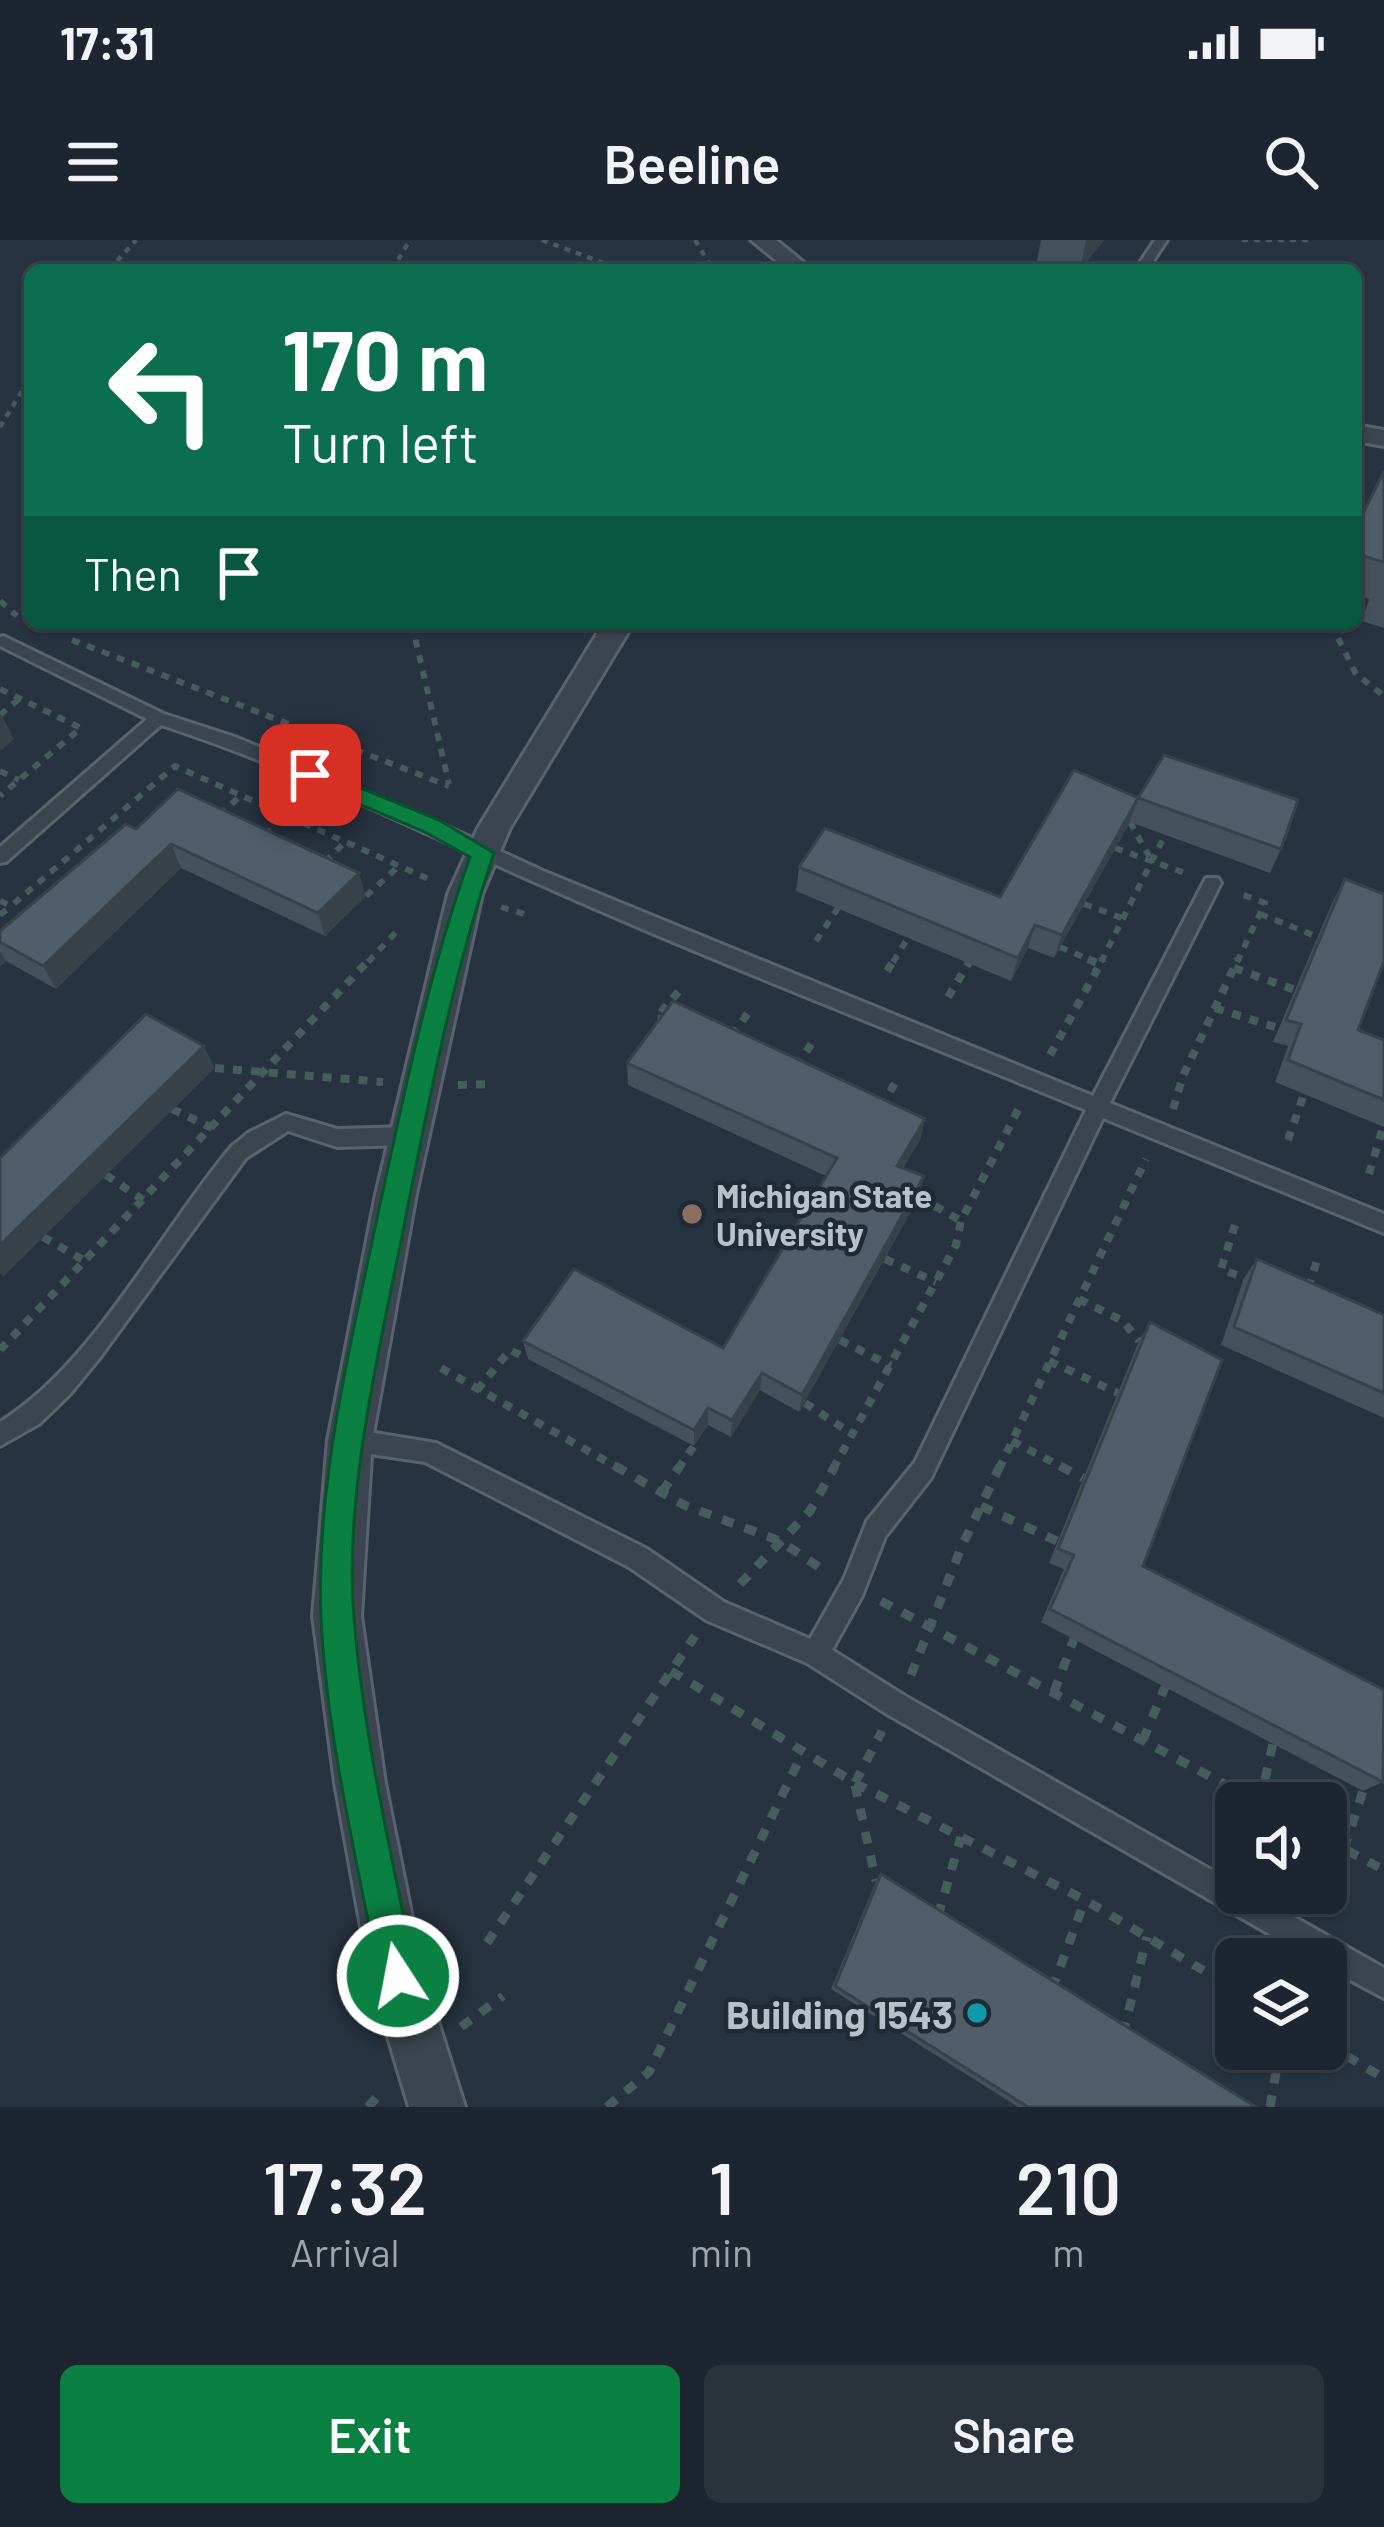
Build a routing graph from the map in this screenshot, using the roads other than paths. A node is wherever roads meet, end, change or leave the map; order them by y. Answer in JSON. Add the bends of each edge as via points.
{"nodes":[{"id":1,"x":762,"y":240,"type":"edge"},
{"id":2,"x":794,"y":264,"type":"edge"},
{"id":3,"x":614,"y":630,"type":"edge"},
{"id":4,"x":3,"y":640,"type":"dead end"},
{"id":5,"x":158,"y":718,"type":"junction"},
{"id":6,"x":482,"y":853,"type":"junction"},
{"id":7,"x":0,"y":857,"type":"edge"},
{"id":8,"x":1212,"y":883,"type":"dead end"},
{"id":9,"x":1101,"y":1107,"type":"junction"},
{"id":10,"x":408,"y":1136,"type":"junction"},
{"id":11,"x":1384,"y":1224,"type":"edge"},
{"id":12,"x":0,"y":1436,"type":"edge"},
{"id":13,"x":350,"y":1440,"type":"junction"},
{"id":14,"x":816,"y":1654,"type":"junction"},
{"id":15,"x":1384,"y":1984,"type":"edge"},
{"id":16,"x":437,"y":2107,"type":"edge"}],
"edges":[{"from":1,"to":2,"type":"street"},
{"from":3,"to":6,"type":"street"},
{"from":4,"to":5,"type":"lane"},
{"from":5,"to":6,"type":"lane"},
{"from":5,"to":7,"type":"lane"},
{"from":6,"to":9,"type":"lane"},
{"from":6,"to":10,"type":"street","via":[[451,944]]},
{"from":8,"to":9,"type":"lane"},
{"from":9,"to":11,"type":"lane"},
{"from":9,"to":14,"type":"lane","via":[[923,1470],[876,1529]]},
{"from":10,"to":12,"type":"lane","via":[[337,1138],[286,1122],[242,1148],[64,1383]]},
{"from":10,"to":13,"type":"street"},
{"from":13,"to":14,"type":"lane","via":[[428,1451],[638,1558],[715,1611]]},
{"from":13,"to":16,"type":"street","via":[[340,1637],[398,1976]]},
{"from":14,"to":15,"type":"lane"}]}
